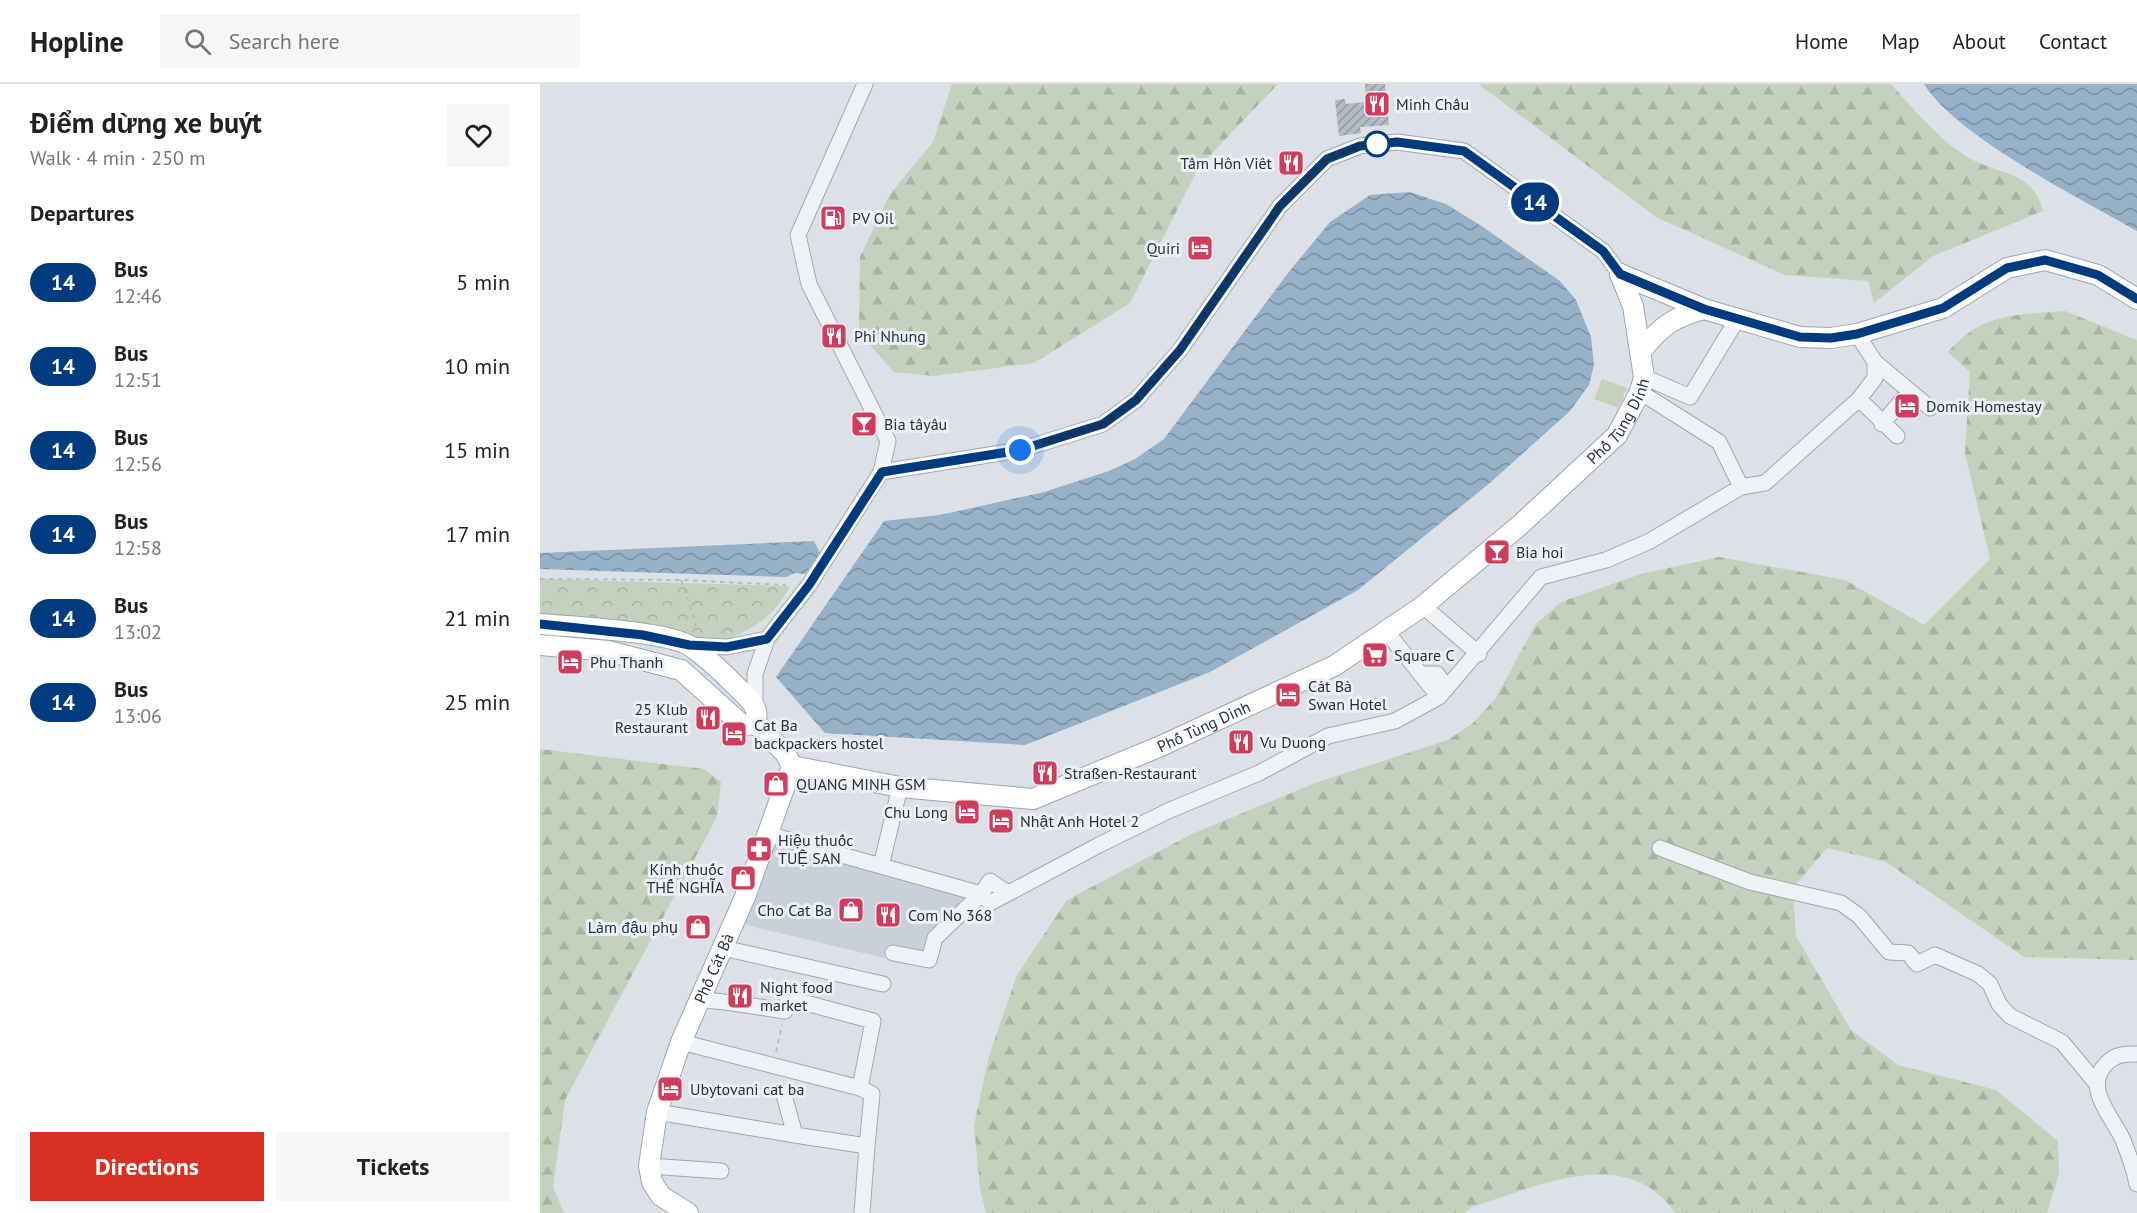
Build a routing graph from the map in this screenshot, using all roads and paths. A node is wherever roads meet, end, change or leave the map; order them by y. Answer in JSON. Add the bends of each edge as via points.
{"nodes":[{"id":1,"x":865,"y":84,"type":"edge"},
{"id":2,"x":1620,"y":274,"type":"junction"},
{"id":3,"x":2137,"y":299,"type":"edge"},
{"id":4,"x":1704,"y":309,"type":"junction"},
{"id":5,"x":1738,"y":318,"type":"junction"},
{"id":6,"x":1857,"y":334,"type":"junction"},
{"id":7,"x":1642,"y":350,"type":"junction"},
{"id":8,"x":1875,"y":362,"type":"junction"},
{"id":9,"x":1642,"y":384,"type":"junction"},
{"id":10,"x":1909,"y":392,"type":"junction"},
{"id":11,"x":1690,"y":397,"type":"junction"},
{"id":12,"x":1859,"y":399,"type":"junction"},
{"id":13,"x":1930,"y":408,"type":"dead end"},
{"id":14,"x":1683,"y":419,"type":"junction"},
{"id":15,"x":1882,"y":423,"type":"junction"},
{"id":16,"x":1897,"y":436,"type":"dead end"},
{"id":17,"x":882,"y":472,"type":"junction"},
{"id":18,"x":1741,"y":487,"type":"junction"},
{"id":19,"x":540,"y":579,"type":"edge"},
{"id":20,"x":681,"y":580,"type":"junction"},
{"id":21,"x":786,"y":585,"type":"dead end"},
{"id":22,"x":1423,"y":606,"type":"junction"},
{"id":23,"x":540,"y":624,"type":"edge"},
{"id":24,"x":1386,"y":631,"type":"junction"},
{"id":25,"x":767,"y":639,"type":"junction"},
{"id":26,"x":540,"y":645,"type":"edge"},
{"id":27,"x":689,"y":645,"type":"junction"},
{"id":28,"x":1479,"y":654,"type":"junction"},
{"id":29,"x":681,"y":670,"type":"junction"},
{"id":30,"x":1443,"y":693,"type":"junction"},
{"id":31,"x":755,"y":714,"type":"junction"},
{"id":32,"x":792,"y":766,"type":"junction"},
{"id":33,"x":900,"y":787,"type":"junction"},
{"id":34,"x":766,"y":834,"type":"junction"},
{"id":35,"x":1660,"y":848,"type":"dead end"},
{"id":36,"x":881,"y":866,"type":"junction"},
{"id":37,"x":981,"y":894,"type":"junction"},
{"id":38,"x":723,"y":948,"type":"junction"},
{"id":39,"x":893,"y":953,"type":"dead end"},
{"id":40,"x":883,"y":984,"type":"dead end"},
{"id":41,"x":700,"y":999,"type":"junction"},
{"id":42,"x":681,"y":1042,"type":"junction"},
{"id":43,"x":2137,"y":1054,"type":"edge"},
{"id":44,"x":2096,"y":1083,"type":"junction"},
{"id":45,"x":860,"y":1088,"type":"junction"},
{"id":46,"x":784,"y":1095,"type":"dead end"},
{"id":47,"x":657,"y":1112,"type":"junction"},
{"id":48,"x":795,"y":1135,"type":"junction"},
{"id":49,"x":867,"y":1146,"type":"junction"},
{"id":50,"x":649,"y":1166,"type":"junction"},
{"id":51,"x":720,"y":1171,"type":"dead end"},
{"id":52,"x":2137,"y":1183,"type":"edge"},
{"id":53,"x":688,"y":1213,"type":"edge"},
{"id":54,"x":862,"y":1213,"type":"edge"}],
"edges":[{"from":1,"to":17,"type":"street","via":[[798,235],[808,284],[888,441]]},
{"from":2,"to":4,"type":"main road"},
{"from":2,"to":7,"type":"main road","name":"Phố Tùng Dinh","via":[[1634,306]]},
{"from":2,"to":17,"type":"street","name":"Phố Tùng Dinh","via":[[1603,251],[1464,151],[1397,142],[1360,146],[1327,159],[1280,206],[1180,350],[1136,400],[1103,424],[1020,450]]},
{"from":3,"to":6,"type":"main road","via":[[2098,275],[2045,260],[2007,268],[1943,308]]},
{"from":4,"to":5,"type":"main road"},
{"from":4,"to":7,"type":"main road","via":[[1671,320]]},
{"from":5,"to":6,"type":"main road","via":[[1800,337]]},
{"from":5,"to":11,"type":"street"},
{"from":6,"to":8,"type":"street"},
{"from":7,"to":9,"type":"main road","name":"Phố Tùng Dinh"},
{"from":8,"to":10,"type":"street"},
{"from":8,"to":12,"type":"street","via":[[1875,378]]},
{"from":9,"to":11,"type":"street"},
{"from":9,"to":14,"type":"street"},
{"from":9,"to":22,"type":"main road","name":"Phố Tùng Dinh","via":[[1617,435],[1520,525]]},
{"from":10,"to":13,"type":"street"},
{"from":10,"to":15,"type":"street"},
{"from":11,"to":14,"type":"street","via":[[1691,409]]},
{"from":12,"to":15,"type":"street"},
{"from":12,"to":18,"type":"street","via":[[1765,483]]},
{"from":14,"to":18,"type":"street","via":[[1719,442]]},
{"from":15,"to":16,"type":"street"},
{"from":17,"to":25,"type":"street","via":[[809,585]]},
{"from":18,"to":28,"type":"street","via":[[1650,541],[1606,560],[1541,577]]},
{"from":19,"to":20,"type":"path"},
{"from":20,"to":21,"type":"path"},
{"from":20,"to":27,"type":"path","via":[[696,623]]},
{"from":22,"to":24,"type":"main road","name":"Phố Tùng Dinh"},
{"from":22,"to":28,"type":"street"},
{"from":23,"to":27,"type":"main road","via":[[643,635]]},
{"from":24,"to":30,"type":"street","via":[[1420,674]]},
{"from":24,"to":33,"type":"main road","name":"Phố Tùng Dinh","via":[[1334,666],[1033,800]]},
{"from":25,"to":27,"type":"street","via":[[727,647]]},
{"from":25,"to":31,"type":"street","via":[[755,674]]},
{"from":26,"to":29,"type":"main road","via":[[608,651]]},
{"from":27,"to":29,"type":"main road"},
{"from":27,"to":31,"type":"main road","via":[[725,675]]},
{"from":28,"to":30,"type":"street"},
{"from":29,"to":31,"type":"main road","via":[[744,726]]},
{"from":30,"to":37,"type":"street","via":[[1395,721],[1328,736],[1260,773],[1109,840],[990,903]]},
{"from":31,"to":32,"type":"main road"},
{"from":32,"to":33,"type":"main road","name":"Phố Tùng Dinh"},
{"from":32,"to":34,"type":"main road","name":"Phố Cát Bà"},
{"from":33,"to":36,"type":"street"},
{"from":34,"to":36,"type":"street"},
{"from":34,"to":38,"type":"main road","name":"Phố Cát Bà","via":[[746,897]]},
{"from":35,"to":44,"type":"street","via":[[1750,882],[1841,903],[1859,916],[1889,952],[1908,953],[1917,964],[1935,955],[1978,974],[1990,984],[2010,1016],[2062,1042]]},
{"from":36,"to":37,"type":"street"},
{"from":37,"to":39,"type":"street","via":[[935,938],[929,960]]},
{"from":38,"to":40,"type":"street"},
{"from":38,"to":41,"type":"main road","name":"Phố Cát Bà"},
{"from":41,"to":42,"type":"main road","name":"Phố Cát Bà"},
{"from":41,"to":45,"type":"street","via":[[729,1000],[739,1005],[786,1005],[873,1021]]},
{"from":42,"to":45,"type":"street"},
{"from":42,"to":47,"type":"main road","name":"Phố Cát Bà"},
{"from":43,"to":44,"type":"street","via":[[2112,1058],[2100,1069]]},
{"from":44,"to":52,"type":"street","via":[[2102,1105],[2132,1161]]},
{"from":45,"to":49,"type":"street","via":[[872,1094]]},
{"from":46,"to":48,"type":"street"},
{"from":47,"to":48,"type":"street"},
{"from":47,"to":50,"type":"main road","name":"Phố Cát Bà"},
{"from":48,"to":49,"type":"street"},
{"from":49,"to":54,"type":"street"},
{"from":50,"to":51,"type":"street"},
{"from":50,"to":53,"type":"main road","name":"Phố Cát Bà","via":[[652,1182],[661,1196]]}]}
